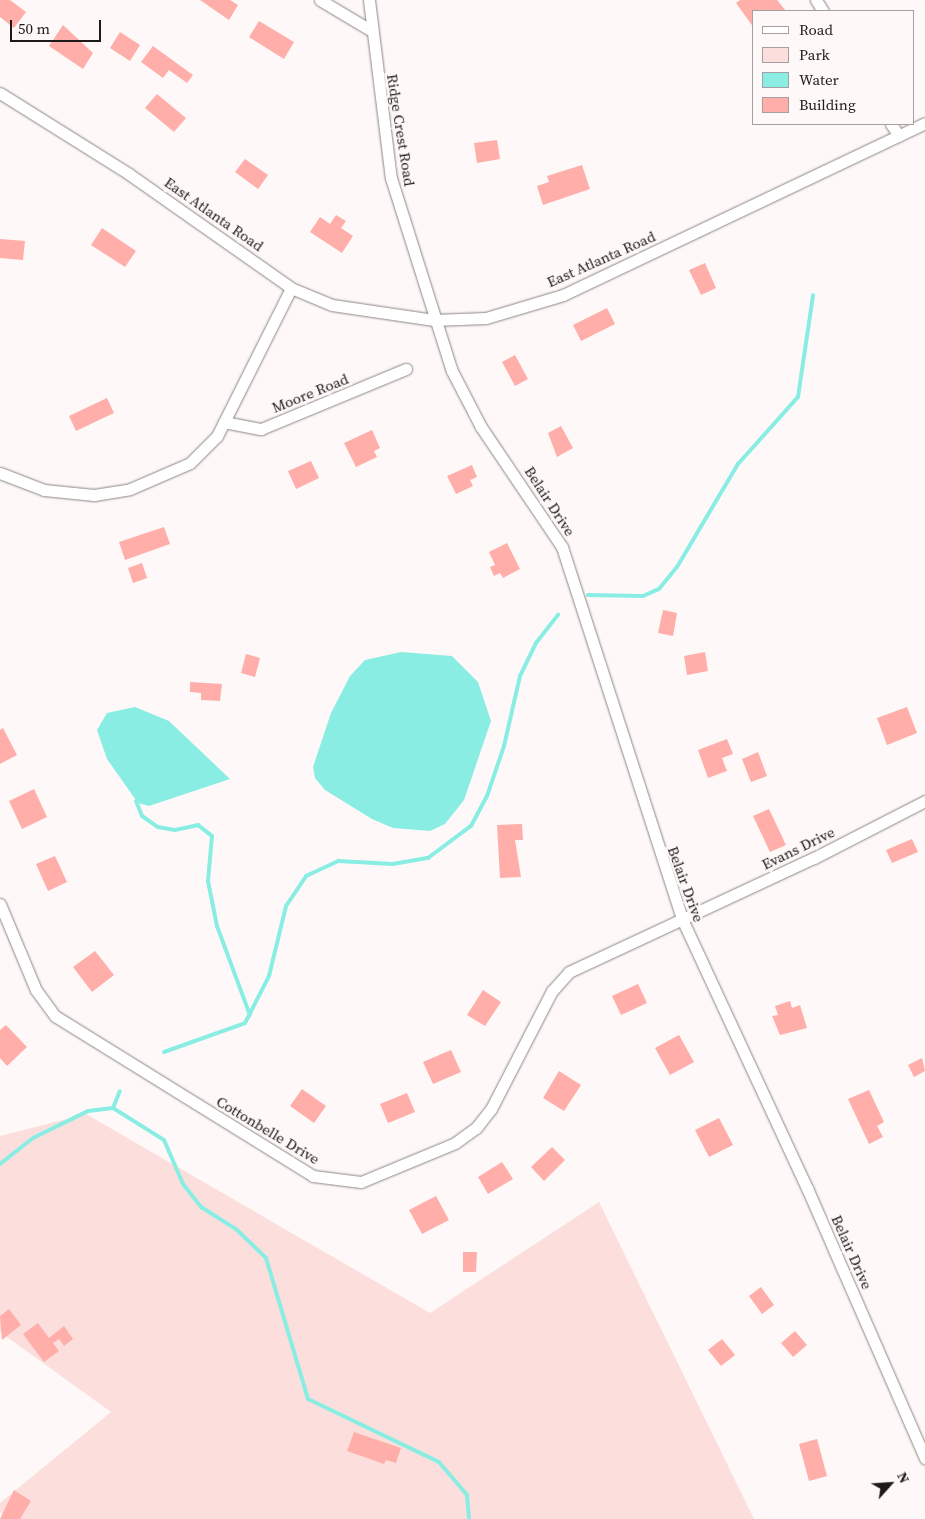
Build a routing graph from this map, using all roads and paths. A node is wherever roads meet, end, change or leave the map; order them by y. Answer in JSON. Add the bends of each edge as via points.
{"nodes":[{"id":1,"x":320,"y":0,"type":"edge"},
{"id":2,"x":369,"y":0,"type":"edge"},
{"id":3,"x":372,"y":32,"type":"junction"},
{"id":4,"x":0,"y":93,"type":"edge"},
{"id":5,"x":925,"y":123,"type":"edge"},
{"id":6,"x":892,"y":125,"type":"edge"},
{"id":7,"x":899,"y":136,"type":"junction"},
{"id":8,"x":291,"y":288,"type":"junction"},
{"id":9,"x":434,"y":320,"type":"junction"},
{"id":10,"x":406,"y":369,"type":"dead end"},
{"id":11,"x":224,"y":422,"type":"junction"},
{"id":12,"x":0,"y":473,"type":"edge"},
{"id":13,"x":925,"y":801,"type":"edge"},
{"id":14,"x":0,"y":904,"type":"edge"},
{"id":15,"x":682,"y":919,"type":"junction"},
{"id":16,"x":925,"y":1458,"type":"edge"}],
"edges":[{"from":1,"to":3,"type":"street"},
{"from":2,"to":3,"type":"street","name":"Ridge Crest Road"},
{"from":3,"to":9,"type":"street","name":"Ridge Crest Road","via":[[391,178]]},
{"from":4,"to":8,"type":"street","name":"East Atlanta Road","via":[[129,174]]},
{"from":5,"to":7,"type":"street","name":"East Atlanta Road"},
{"from":6,"to":7,"type":"street"},
{"from":7,"to":9,"type":"street","name":"East Atlanta Road","via":[[563,295],[486,318]]},
{"from":8,"to":9,"type":"street","name":"East Atlanta Road","via":[[332,305]]},
{"from":8,"to":11,"type":"street"},
{"from":9,"to":15,"type":"street","name":"Belair Drive","via":[[452,371],[481,427],[562,547]]},
{"from":10,"to":11,"type":"street","name":"Moore Road","via":[[261,429]]},
{"from":11,"to":12,"type":"street","via":[[196,459],[125,491],[94,495],[55,492]]},
{"from":13,"to":15,"type":"street","name":"Evans Drive"},
{"from":14,"to":15,"type":"street","name":"Cottonbelle Drive","via":[[32,983],[55,1016],[313,1176],[343,1183],[383,1175],[469,1134],[491,1109],[550,994],[564,976],[580,965]]},
{"from":15,"to":16,"type":"street","name":"Belair Drive","via":[[807,1188]]}]}
